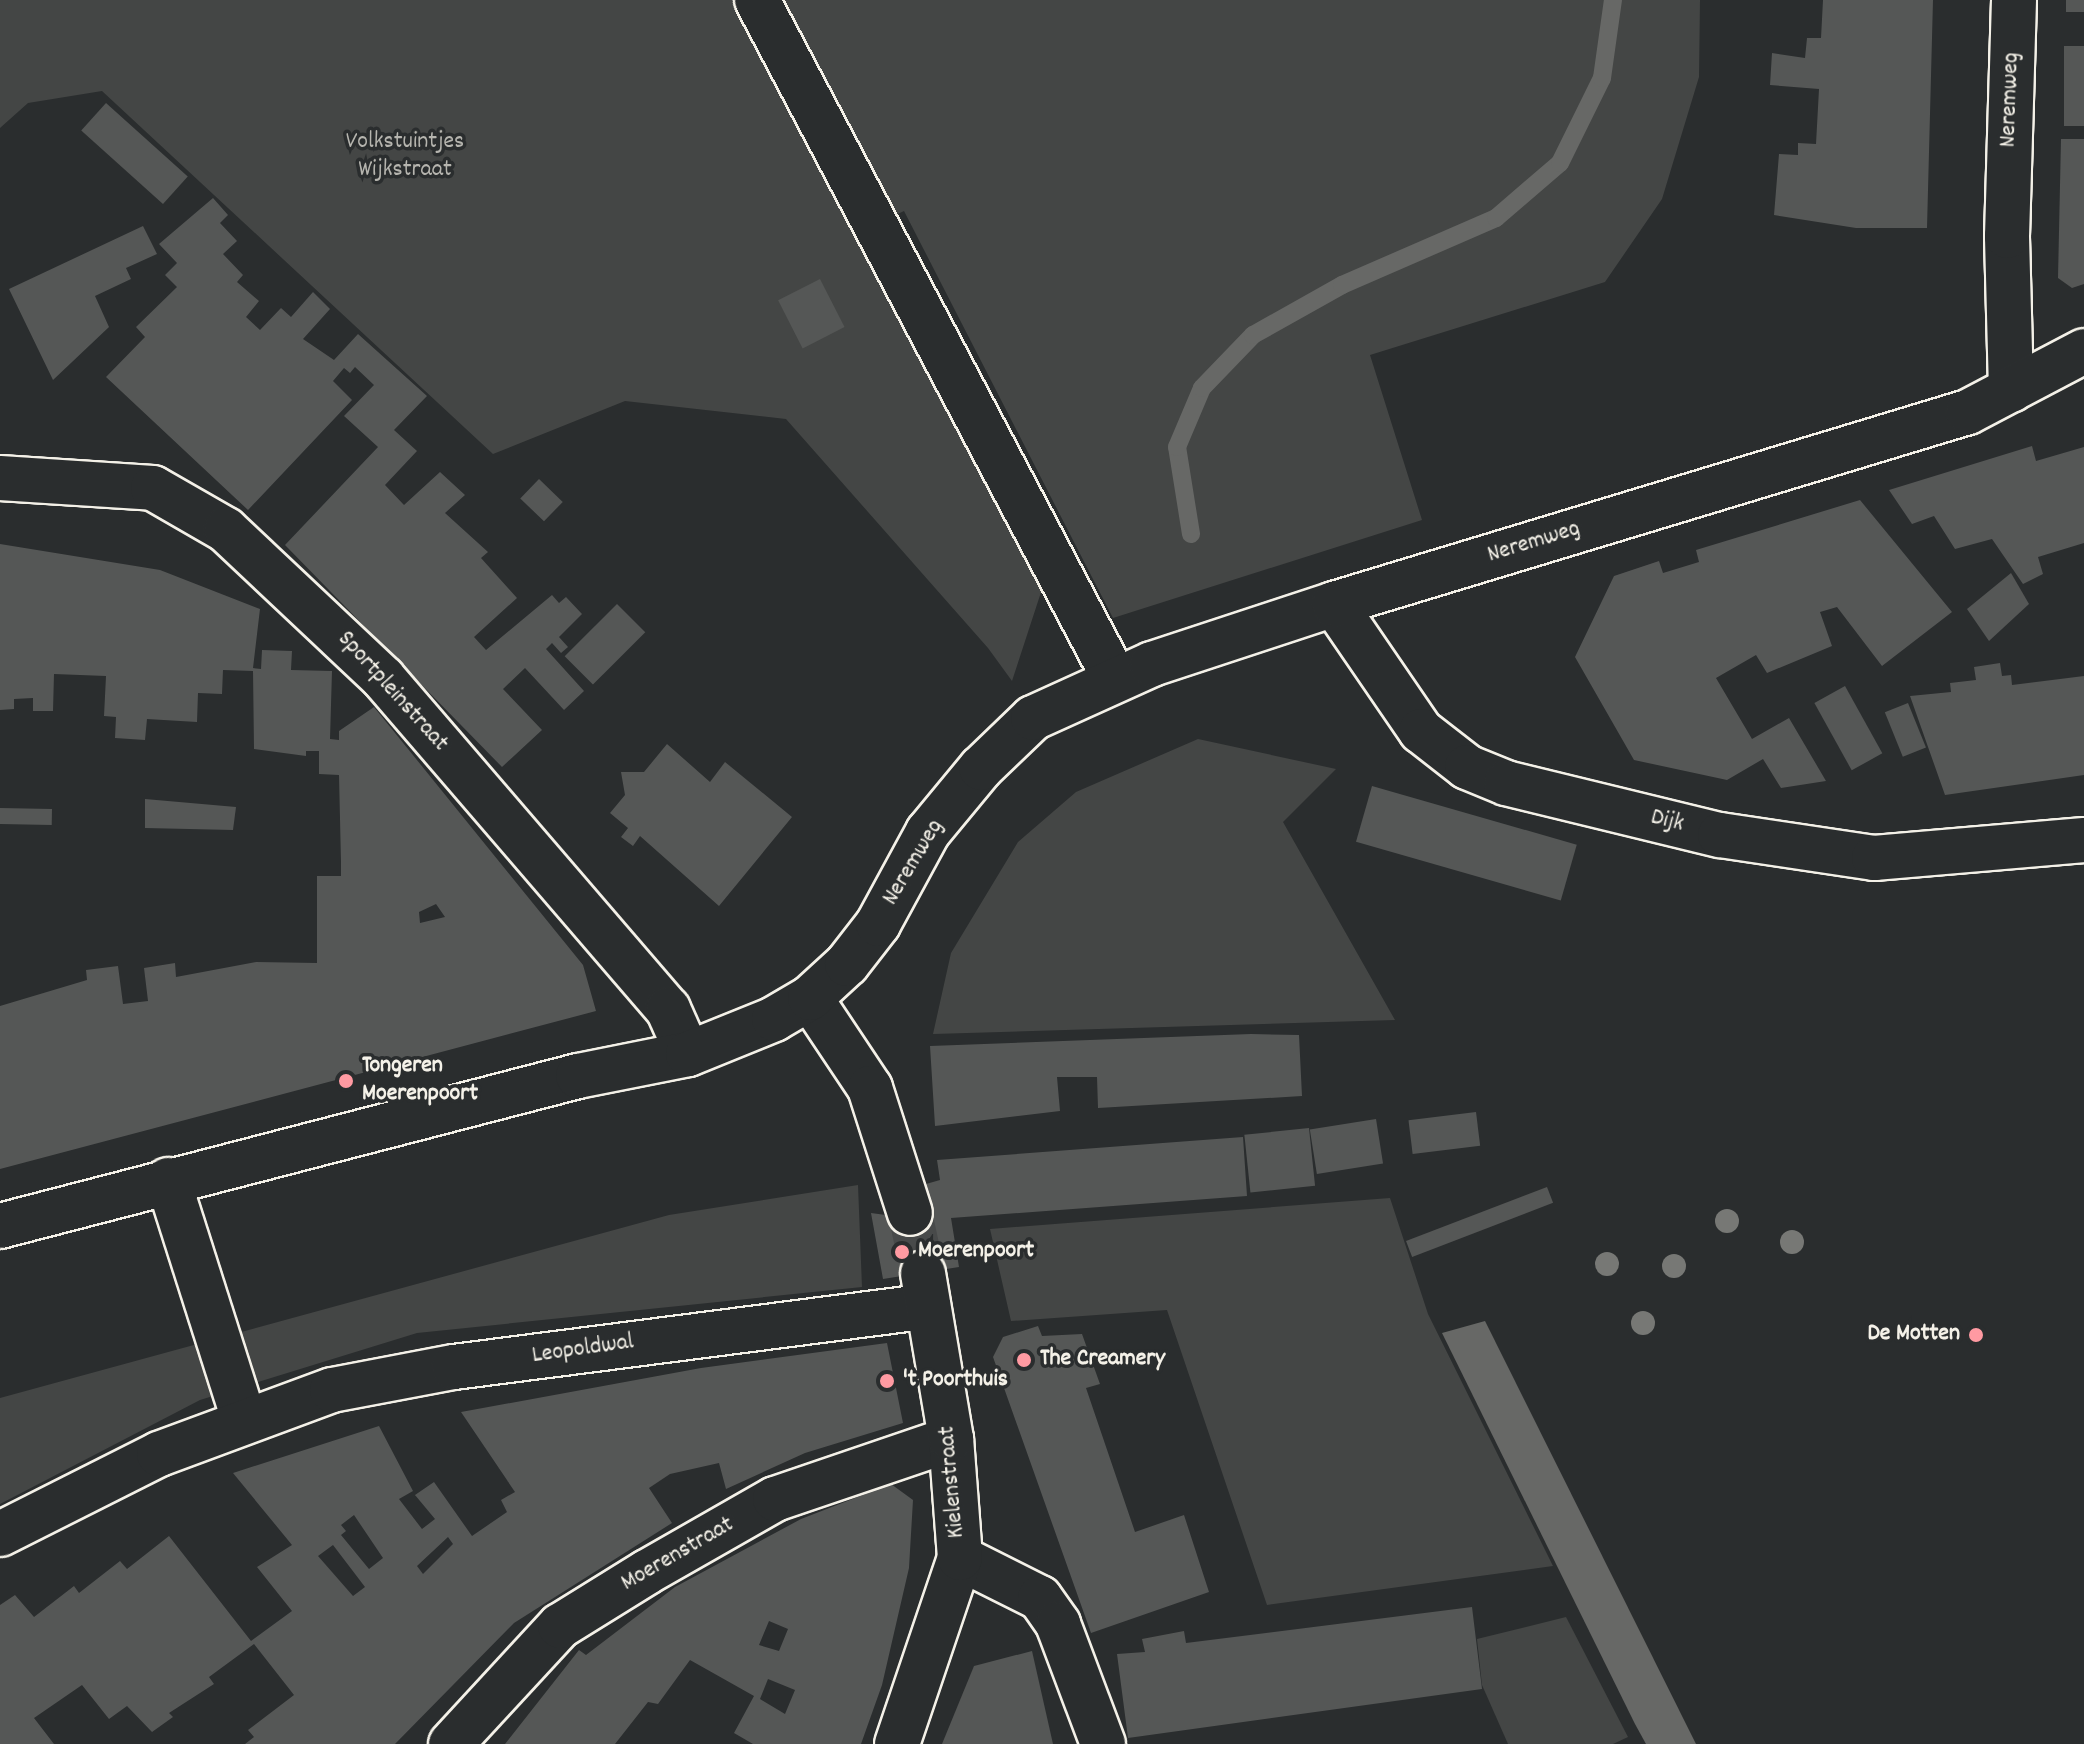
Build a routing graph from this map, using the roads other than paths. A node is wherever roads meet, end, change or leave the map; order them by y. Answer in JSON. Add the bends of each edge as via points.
{"nodes":[{"id":1,"x":757,"y":0,"type":"edge"},
{"id":2,"x":2014,"y":0,"type":"edge"},
{"id":3,"x":2084,"y":351,"type":"edge"},
{"id":4,"x":2011,"y":390,"type":"junction"},
{"id":5,"x":0,"y":478,"type":"edge"},
{"id":6,"x":1334,"y":604,"type":"junction"},
{"id":7,"x":1115,"y":679,"type":"junction"},
{"id":8,"x":2084,"y":840,"type":"edge"},
{"id":9,"x":810,"y":998,"type":"junction"},
{"id":10,"x":688,"y":1054,"type":"junction"},
{"id":11,"x":168,"y":1180,"type":"junction"},
{"id":12,"x":910,"y":1213,"type":"tunnel mouth"},
{"id":13,"x":0,"y":1226,"type":"edge"},
{"id":14,"x":925,"y":1290,"type":"joint"},
{"id":15,"x":244,"y":1420,"type":"junction"},
{"id":16,"x":951,"y":1439,"type":"junction"},
{"id":17,"x":0,"y":1534,"type":"edge"},
{"id":18,"x":960,"y":1558,"type":"junction"},
{"id":19,"x":451,"y":1744,"type":"edge"},
{"id":20,"x":897,"y":1744,"type":"edge"},
{"id":21,"x":1103,"y":1744,"type":"edge"}],
"edges":[{"from":1,"to":7,"type":"street"},
{"from":2,"to":4,"type":"street","name":"Neremweg","via":[[2007,236]]},
{"from":3,"to":4,"type":"street"},
{"from":4,"to":6,"type":"street","name":"Neremweg","via":[[1968,412]]},
{"from":5,"to":10,"type":"street","name":"Sportpleinstraat","via":[[153,488],[226,530],[383,678],[668,1009]]},
{"from":6,"to":7,"type":"street","name":"Neremweg"},
{"from":6,"to":8,"type":"street","name":"Dijk","via":[[1421,731],[1467,767],[1506,783],[1720,835],[1874,858]]},
{"from":7,"to":9,"type":"street","name":"Neremweg","via":[[1033,718],[981,768],[928,832],[878,924],[847,964]]},
{"from":9,"to":10,"type":"street","via":[[774,1019]]},
{"from":9,"to":12,"type":"street","via":[[870,1088]]},
{"from":10,"to":11,"type":"street","via":[[578,1076]]},
{"from":11,"to":13,"type":"street"},
{"from":11,"to":15,"type":"street"},
{"from":14,"to":15,"type":"street","name":"Leopoldwal","via":[[876,1309],[454,1367],[332,1390]]},
{"from":14,"to":16,"type":"street","name":"Kielenstraat"},
{"from":15,"to":17,"type":"street","name":"Leopoldwal","via":[[159,1454]]},
{"from":16,"to":18,"type":"street","name":"Kielenstraat"},
{"from":16,"to":19,"type":"street","name":"Moerenstraat","via":[[775,1499],[647,1572],[560,1626]]},
{"from":18,"to":20,"type":"street","name":"Kielenstraat"},
{"from":18,"to":21,"type":"street","via":[[1040,1598],[1058,1624]]}]}
